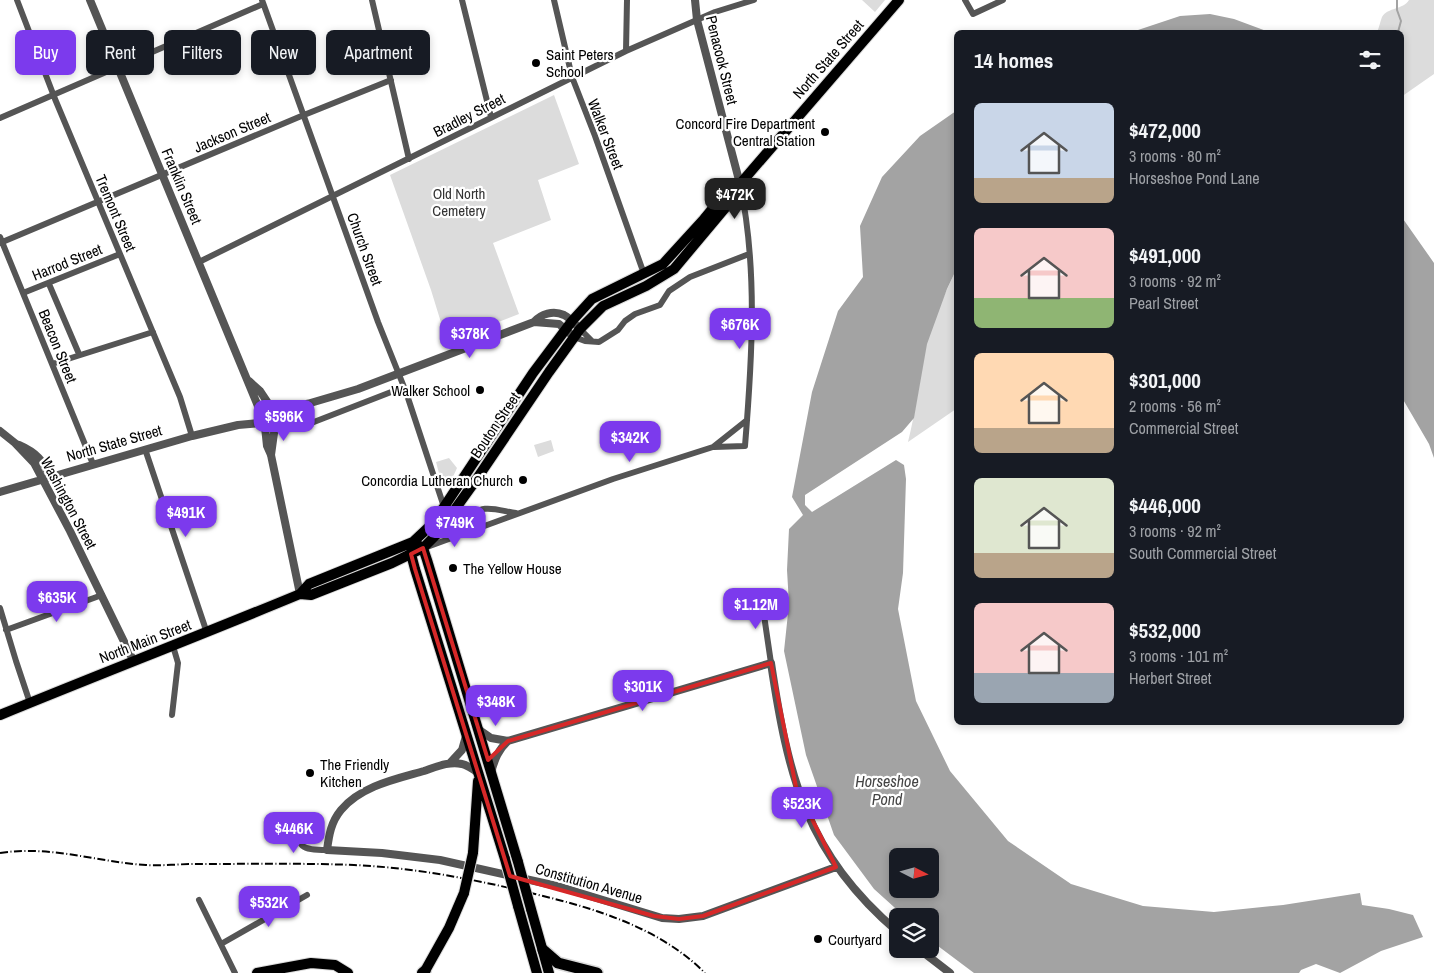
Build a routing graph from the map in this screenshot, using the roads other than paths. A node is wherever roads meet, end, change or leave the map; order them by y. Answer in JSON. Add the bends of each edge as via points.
{"nodes":[{"id":1,"x":17,"y":0,"type":"edge"},
{"id":2,"x":90,"y":0,"type":"edge"},
{"id":3,"x":372,"y":0,"type":"edge"},
{"id":4,"x":462,"y":0,"type":"edge"},
{"id":5,"x":554,"y":0,"type":"edge"},
{"id":6,"x":627,"y":0,"type":"edge"},
{"id":7,"x":695,"y":0,"type":"edge"},
{"id":8,"x":754,"y":0,"type":"edge"},
{"id":9,"x":900,"y":0,"type":"edge"},
{"id":10,"x":965,"y":0,"type":"edge"},
{"id":11,"x":1003,"y":0,"type":"edge"},
{"id":12,"x":262,"y":2,"type":"edge"},
{"id":13,"x":698,"y":20,"type":"junction"},
{"id":14,"x":102,"y":30,"type":"edge"},
{"id":15,"x":626,"y":51,"type":"junction"},
{"id":16,"x":154,"y":52,"type":"edge"},
{"id":17,"x":101,"y":75,"type":"edge"},
{"id":18,"x":121,"y":75,"type":"edge"},
{"id":19,"x":572,"y":77,"type":"junction"},
{"id":20,"x":390,"y":80,"type":"junction"},
{"id":21,"x":54,"y":95,"type":"junction"},
{"id":22,"x":304,"y":115,"type":"junction"},
{"id":23,"x":491,"y":117,"type":"junction"},
{"id":24,"x":0,"y":118,"type":"edge"},
{"id":25,"x":409,"y":159,"type":"junction"},
{"id":26,"x":162,"y":174,"type":"junction"},
{"id":27,"x":740,"y":184,"type":"junction"},
{"id":28,"x":332,"y":196,"type":"junction"},
{"id":29,"x":97,"y":201,"type":"junction"},
{"id":30,"x":1,"y":241,"type":"edge"},
{"id":31,"x":120,"y":254,"type":"junction"},
{"id":32,"x":749,"y":254,"type":"junction"},
{"id":33,"x":199,"y":262,"type":"junction"},
{"id":34,"x":644,"y":274,"type":"junction"},
{"id":35,"x":49,"y":284,"type":"junction"},
{"id":36,"x":24,"y":293,"type":"junction"},
{"id":37,"x":568,"y":325,"type":"junction"},
{"id":38,"x":153,"y":332,"type":"junction"},
{"id":39,"x":577,"y":333,"type":"junction"},
{"id":40,"x":79,"y":354,"type":"junction"},
{"id":41,"x":52,"y":364,"type":"junction"},
{"id":42,"x":398,"y":374,"type":"junction"},
{"id":43,"x":249,"y":382,"type":"junction"},
{"id":44,"x":404,"y":387,"type":"junction"},
{"id":45,"x":307,"y":404,"type":"junction"},
{"id":46,"x":272,"y":407,"type":"junction"},
{"id":47,"x":260,"y":412,"type":"junction"},
{"id":48,"x":747,"y":420,"type":"junction"},
{"id":49,"x":277,"y":422,"type":"junction"},
{"id":50,"x":238,"y":424,"type":"junction"},
{"id":51,"x":263,"y":425,"type":"junction"},
{"id":52,"x":0,"y":431,"type":"edge"},
{"id":53,"x":192,"y":436,"type":"junction"},
{"id":54,"x":15,"y":443,"type":"junction"},
{"id":55,"x":713,"y":447,"type":"junction"},
{"id":56,"x":145,"y":449,"type":"junction"},
{"id":57,"x":271,"y":455,"type":"junction"},
{"id":58,"x":93,"y":464,"type":"junction"},
{"id":59,"x":50,"y":478,"type":"junction"},
{"id":60,"x":42,"y":481,"type":"junction"},
{"id":61,"x":0,"y":492,"type":"edge"},
{"id":62,"x":444,"y":507,"type":"junction"},
{"id":63,"x":518,"y":514,"type":"junction"},
{"id":64,"x":479,"y":529,"type":"junction"},
{"id":65,"x":413,"y":542,"type":"junction"},
{"id":66,"x":424,"y":548,"type":"junction"},
{"id":67,"x":411,"y":554,"type":"junction"},
{"id":68,"x":300,"y":594,"type":"junction"},
{"id":69,"x":102,"y":595,"type":"junction"},
{"id":70,"x":761,"y":595,"type":"dead end"},
{"id":71,"x":0,"y":608,"type":"edge"},
{"id":72,"x":6,"y":630,"type":"junction"},
{"id":73,"x":206,"y":633,"type":"junction"},
{"id":74,"x":173,"y":646,"type":"junction"},
{"id":75,"x":134,"y":660,"type":"junction"},
{"id":76,"x":771,"y":663,"type":"junction"},
{"id":77,"x":30,"y":703,"type":"junction"},
{"id":78,"x":0,"y":715,"type":"edge"},
{"id":79,"x":172,"y":715,"type":"dead end"},
{"id":80,"x":478,"y":729,"type":"junction"},
{"id":81,"x":467,"y":734,"type":"junction"},
{"id":82,"x":508,"y":741,"type":"junction"},
{"id":83,"x":450,"y":763,"type":"junction"},
{"id":84,"x":492,"y":772,"type":"junction"},
{"id":85,"x":479,"y":773,"type":"junction"},
{"id":86,"x":292,"y":819,"type":"dead end"},
{"id":87,"x":327,"y":850,"type":"junction"},
{"id":88,"x":836,"y":867,"type":"junction"},
{"id":89,"x":307,"y":895,"type":"dead end"},
{"id":90,"x":199,"y":900,"type":"dead end"},
{"id":91,"x":889,"y":924,"type":"edge"},
{"id":92,"x":221,"y":944,"type":"junction"},
{"id":93,"x":543,"y":950,"type":"junction"},
{"id":94,"x":931,"y":958,"type":"edge"},
{"id":95,"x":423,"y":972,"type":"edge"},
{"id":96,"x":235,"y":973,"type":"edge"},
{"id":97,"x":257,"y":973,"type":"edge"},
{"id":98,"x":348,"y":973,"type":"edge"},
{"id":99,"x":537,"y":973,"type":"edge"},
{"id":100,"x":550,"y":973,"type":"edge"},
{"id":101,"x":597,"y":973,"type":"edge"},
{"id":102,"x":950,"y":973,"type":"edge"}],
"edges":[{"from":1,"to":21,"type":"street","name":"Tremont Street"},
{"from":2,"to":14,"type":"street","name":"Franklin Street"},
{"from":3,"to":20,"type":"street"},
{"from":4,"to":23,"type":"street"},
{"from":5,"to":19,"type":"street","name":"Walker Street"},
{"from":6,"to":15,"type":"street"},
{"from":7,"to":13,"type":"street","name":"Penacook Street"},
{"from":8,"to":13,"type":"street","name":"Bradley Street"},
{"from":9,"to":27,"type":"main road","name":"North State Street"},
{"from":10,"to":11,"type":"street","via":[[972,14]]},
{"from":12,"to":16,"type":"street"},
{"from":12,"to":22,"type":"street","name":"Church Street"},
{"from":13,"to":15,"type":"street","name":"Bradley Street"},
{"from":13,"to":27,"type":"street","name":"Penacook Street"},
{"from":15,"to":19,"type":"street","name":"Bradley Street"},
{"from":17,"to":21,"type":"street"},
{"from":18,"to":26,"type":"street","name":"Franklin Street"},
{"from":19,"to":23,"type":"street","name":"Bradley Street"},
{"from":19,"to":34,"type":"street","name":"Walker Street"},
{"from":20,"to":22,"type":"street","name":"Jackson Street"},
{"from":20,"to":25,"type":"street"},
{"from":21,"to":24,"type":"street"},
{"from":21,"to":29,"type":"street","name":"Tremont Street"},
{"from":22,"to":26,"type":"street","name":"Jackson Street"},
{"from":22,"to":28,"type":"street","name":"Church Street"},
{"from":23,"to":25,"type":"street","name":"Bradley Street"},
{"from":25,"to":28,"type":"street","name":"Bradley Street"},
{"from":26,"to":29,"type":"street","name":"Jackson Street"},
{"from":26,"to":33,"type":"street","name":"Franklin Street"},
{"from":27,"to":32,"type":"street"},
{"from":27,"to":34,"type":"main road","name":"North State Street","via":[[729,189],[663,264]]},
{"from":27,"to":39,"type":"main road","name":"North State Street","via":[[731,201],[674,269],[603,306]]},
{"from":28,"to":33,"type":"street","name":"Bradley Street"},
{"from":28,"to":42,"type":"street","name":"Church Street"},
{"from":29,"to":30,"type":"street","name":"Jackson Street"},
{"from":29,"to":31,"type":"street","name":"Tremont Street"},
{"from":30,"to":36,"type":"street","name":"Beacon Street"},
{"from":31,"to":35,"type":"street","name":"Harrod Street"},
{"from":31,"to":38,"type":"street","name":"Tremont Street"},
{"from":32,"to":39,"type":"street","via":[[690,277],[670,291],[660,305],[635,314],[599,342]]},
{"from":32,"to":48,"type":"street","via":[[752,314]]},
{"from":33,"to":43,"type":"street","name":"Franklin Street"},
{"from":34,"to":37,"type":"main road","name":"North State Street","via":[[592,299]]},
{"from":35,"to":36,"type":"street","name":"Harrod Street"},
{"from":35,"to":40,"type":"street"},
{"from":36,"to":41,"type":"street","name":"Beacon Street"},
{"from":37,"to":39,"type":"street"},
{"from":37,"to":42,"type":"street","via":[[564,315],[539,316],[534,322]]},
{"from":37,"to":62,"type":"main road","name":"Bouton Street"},
{"from":38,"to":40,"type":"street"},
{"from":38,"to":53,"type":"street","name":"Tremont Street"},
{"from":39,"to":66,"type":"main road","name":"Bouton Street","via":[[438,533]]},
{"from":40,"to":41,"type":"street"},
{"from":41,"to":58,"type":"street","name":"Beacon Street"},
{"from":42,"to":44,"type":"street","name":"Church Street"},
{"from":42,"to":45,"type":"street"},
{"from":43,"to":46,"type":"street","name":"Franklin Street"},
{"from":43,"to":47,"type":"street","name":"Franklin Street"},
{"from":44,"to":49,"type":"street","via":[[301,426],[284,426]]},
{"from":44,"to":62,"type":"street","name":"Church Street"},
{"from":45,"to":46,"type":"street"},
{"from":45,"to":49,"type":"street"},
{"from":46,"to":47,"type":"street","via":[[264,407]]},
{"from":46,"to":49,"type":"street","via":[[279,412]]},
{"from":47,"to":50,"type":"street","name":"North State Street"},
{"from":47,"to":51,"type":"street"},
{"from":48,"to":55,"type":"street"},
{"from":48,"to":55,"type":"street","via":[[745,446]]},
{"from":49,"to":51,"type":"street"},
{"from":49,"to":57,"type":"street"},
{"from":50,"to":51,"type":"street","name":"North State Street"},
{"from":50,"to":53,"type":"street","name":"North State Street"},
{"from":51,"to":57,"type":"street"},
{"from":52,"to":54,"type":"street","name":"Washington Street"},
{"from":53,"to":56,"type":"street","name":"North State Street"},
{"from":54,"to":59,"type":"street","name":"Washington Street","via":[[38,457]]},
{"from":54,"to":60,"type":"street","name":"Washington Street","via":[[34,463]]},
{"from":55,"to":63,"type":"street"},
{"from":56,"to":58,"type":"street","name":"North State Street"},
{"from":56,"to":73,"type":"street"},
{"from":57,"to":68,"type":"street"},
{"from":58,"to":59,"type":"street","name":"North State Street"},
{"from":59,"to":60,"type":"street","name":"North State Street"},
{"from":60,"to":61,"type":"street","name":"North State Street"},
{"from":60,"to":69,"type":"street","name":"Washington Street"},
{"from":62,"to":65,"type":"main road","name":"Bouton Street"},
{"from":63,"to":64,"type":"street"},
{"from":63,"to":64,"type":"street","via":[[479,509],[470,520]]},
{"from":64,"to":66,"type":"street"},
{"from":65,"to":66,"type":"main road"},
{"from":65,"to":67,"type":"main road"},
{"from":65,"to":68,"type":"main road","name":"North Main Street","via":[[309,584]]},
{"from":66,"to":67,"type":"main road","name":"Bouton Street"},
{"from":66,"to":80,"type":"main road"},
{"from":67,"to":68,"type":"main road","name":"North Main Street","via":[[313,594]]},
{"from":67,"to":81,"type":"main road"},
{"from":68,"to":73,"type":"main road","name":"North Main Street"},
{"from":69,"to":72,"type":"street"},
{"from":69,"to":75,"type":"street","name":"Washington Street"},
{"from":70,"to":76,"type":"street"},
{"from":71,"to":72,"type":"street"},
{"from":72,"to":77,"type":"street"},
{"from":73,"to":74,"type":"main road","name":"North Main Street"},
{"from":74,"to":75,"type":"main road","name":"North Main Street"},
{"from":74,"to":79,"type":"street","via":[[178,663]]},
{"from":75,"to":77,"type":"main road","name":"North Main Street"},
{"from":76,"to":82,"type":"street"},
{"from":76,"to":88,"type":"street","via":[[782,734],[796,786],[806,813]]},
{"from":77,"to":78,"type":"main road","name":"North Main Street"},
{"from":80,"to":82,"type":"street","via":[[491,738]]},
{"from":80,"to":84,"type":"main road"},
{"from":81,"to":83,"type":"street","via":[[462,750]]},
{"from":81,"to":85,"type":"main road"},
{"from":82,"to":84,"type":"street","via":[[495,756]]},
{"from":83,"to":85,"type":"street","via":[[462,764]]},
{"from":83,"to":87,"type":"street","via":[[372,788],[354,798],[335,820]]},
{"from":84,"to":93,"type":"main road","bridge":true},
{"from":85,"to":95,"type":"main road","bridge":true,"via":[[474,853],[464,893],[449,928]]},
{"from":85,"to":99,"type":"main road","bridge":true},
{"from":86,"to":87,"type":"street","via":[[302,846]]},
{"from":87,"to":88,"type":"street","name":"Constitution Avenue","via":[[440,860],[557,886],[671,919],[703,916]]},
{"from":88,"to":91,"type":"street","via":[[867,904]]},
{"from":89,"to":92,"type":"street"},
{"from":90,"to":92,"type":"street"},
{"from":92,"to":96,"type":"street"},
{"from":93,"to":100,"type":"main road"},
{"from":93,"to":101,"type":"highway","via":[[558,963]]},
{"from":94,"to":102,"type":"street"},
{"from":97,"to":98,"type":"main road","via":[[311,963],[335,965]]}]}
